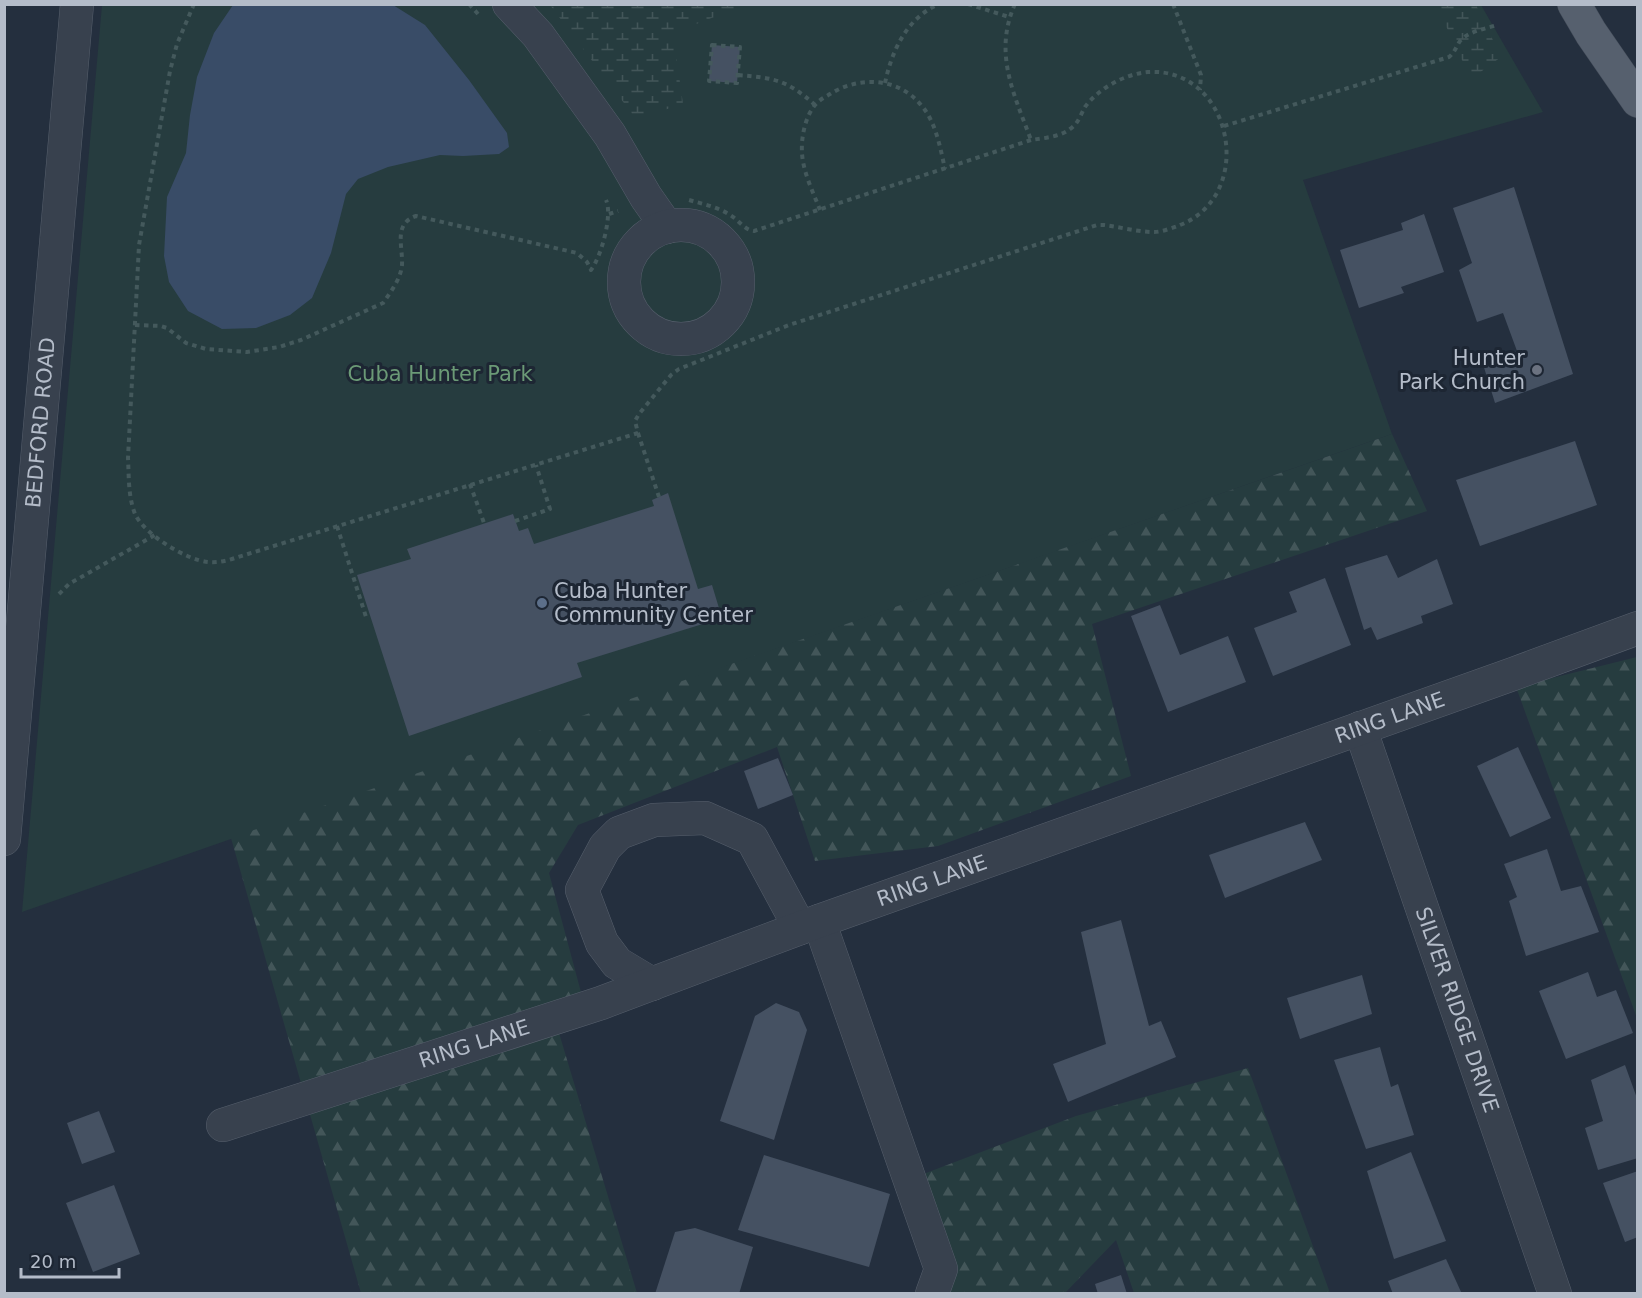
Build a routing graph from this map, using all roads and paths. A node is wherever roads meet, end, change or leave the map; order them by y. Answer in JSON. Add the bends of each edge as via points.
{"nodes":[{"id":1,"x":77,"y":4,"type":"edge"},
{"id":2,"x":194,"y":4,"type":"edge"},
{"id":3,"x":469,"y":4,"type":"edge"},
{"id":4,"x":939,"y":4,"type":"edge"},
{"id":5,"x":968,"y":4,"type":"edge"},
{"id":6,"x":1015,"y":4,"type":"edge"},
{"id":7,"x":1173,"y":4,"type":"edge"},
{"id":8,"x":1574,"y":4,"type":"edge"},
{"id":9,"x":496,"y":12,"type":"edge"},
{"id":10,"x":1009,"y":17,"type":"junction"},
{"id":11,"x":1497,"y":25,"type":"dead end"},
{"id":12,"x":738,"y":75,"type":"junction"},
{"id":13,"x":885,"y":83,"type":"junction"},
{"id":14,"x":1200,"y":90,"type":"junction"},
{"id":15,"x":1638,"y":101,"type":"edge"},
{"id":16,"x":815,"y":105,"type":"junction"},
{"id":17,"x":1224,"y":126,"type":"junction"},
{"id":18,"x":1031,"y":140,"type":"junction"},
{"id":19,"x":945,"y":169,"type":"junction"},
{"id":20,"x":603,"y":191,"type":"dead end"},
{"id":21,"x":646,"y":197,"type":"junction"},
{"id":22,"x":820,"y":210,"type":"junction"},
{"id":23,"x":609,"y":214,"type":"junction"},
{"id":24,"x":667,"y":227,"type":"dead end"},
{"id":25,"x":135,"y":325,"type":"junction"},
{"id":26,"x":638,"y":432,"type":"junction"},
{"id":27,"x":536,"y":465,"type":"junction"},
{"id":28,"x":470,"y":484,"type":"junction"},
{"id":29,"x":659,"y":497,"type":"dead end"},
{"id":30,"x":515,"y":521,"type":"dead end"},
{"id":31,"x":484,"y":524,"type":"dead end"},
{"id":32,"x":337,"y":526,"type":"junction"},
{"id":33,"x":155,"y":535,"type":"junction"},
{"id":34,"x":57,"y":598,"type":"dead end"},
{"id":35,"x":367,"y":620,"type":"dead end"},
{"id":36,"x":1638,"y":628,"type":"edge"},
{"id":37,"x":1360,"y":728,"type":"junction"},
{"id":38,"x":4,"y":839,"type":"edge"},
{"id":39,"x":809,"y":924,"type":"junction"},
{"id":40,"x":652,"y":984,"type":"junction"},
{"id":41,"x":223,"y":1125,"type":"dead end"},
{"id":42,"x":933,"y":1293,"type":"edge"},
{"id":43,"x":1554,"y":1293,"type":"edge"}],
"edges":[{"from":1,"to":38,"type":"street","name":"BEDFORD ROAD"},
{"from":2,"to":25,"type":"path","via":[[170,71],[149,183],[139,245]]},
{"from":3,"to":9,"type":"path"},
{"from":4,"to":13,"type":"path","via":[[910,25],[898,45]]},
{"from":5,"to":10,"type":"path"},
{"from":6,"to":10,"type":"path"},
{"from":7,"to":14,"type":"path","via":[[1201,75]]},
{"from":8,"to":15,"type":"main road"},
{"from":9,"to":21,"type":"street","via":[[538,36],[610,135]]},
{"from":10,"to":18,"type":"path","via":[[1004,41],[1006,62]]},
{"from":11,"to":17,"type":"path","via":[[1470,34],[1449,57]]},
{"from":12,"to":12,"type":"path","via":[[740,47],[712,45],[709,81],[737,83]]},
{"from":12,"to":16,"type":"path","via":[[787,83]]},
{"from":13,"to":16,"type":"path","via":[[851,83]]},
{"from":13,"to":19,"type":"path","via":[[906,91],[922,105],[934,129]]},
{"from":14,"to":17,"type":"path","via":[[1213,104]]},
{"from":14,"to":18,"type":"path","via":[[1177,76],[1161,72],[1133,75],[1095,96],[1070,130]]},
{"from":16,"to":22,"type":"path","via":[[804,132],[802,155]]},
{"from":17,"to":26,"type":"path","via":[[1224,173],[1214,198],[1197,217],[1155,232],[1097,225],[770,332],[671,375],[639,414],[635,421]]},
{"from":18,"to":19,"type":"path"},
{"from":19,"to":22,"type":"path"},
{"from":20,"to":23,"type":"path"},
{"from":21,"to":22,"type":"path","via":[[668,188],[730,215],[754,231]]},
{"from":21,"to":23,"type":"path"},
{"from":21,"to":24,"type":"street"},
{"from":23,"to":25,"type":"path","via":[[599,257],[591,270],[577,253],[428,217],[410,218],[401,230],[400,273],[383,303],[279,347],[247,352],[206,349],[186,343],[167,328]]},
{"from":25,"to":33,"type":"path","via":[[129,489],[136,514]]},
{"from":26,"to":27,"type":"path"},
{"from":26,"to":29,"type":"path"},
{"from":27,"to":28,"type":"path"},
{"from":27,"to":30,"type":"path","via":[[550,509]]},
{"from":28,"to":31,"type":"path"},
{"from":28,"to":32,"type":"path"},
{"from":32,"to":33,"type":"path","via":[[219,563],[184,554]]},
{"from":32,"to":35,"type":"path"},
{"from":33,"to":34,"type":"path","via":[[69,584]]},
{"from":36,"to":37,"type":"street","name":"RING LANE"},
{"from":37,"to":39,"type":"street","name":"RING LANE"},
{"from":37,"to":43,"type":"street","name":"SILVER RIDGE DRIVE"},
{"from":39,"to":40,"type":"street","name":"RING LANE"},
{"from":39,"to":40,"type":"street","via":[[752,839],[705,818],[654,820],[619,833],[604,847],[582,890],[602,943],[617,963]]},
{"from":39,"to":42,"type":"street","via":[[941,1269]]},
{"from":40,"to":41,"type":"street","name":"RING LANE"}]}
